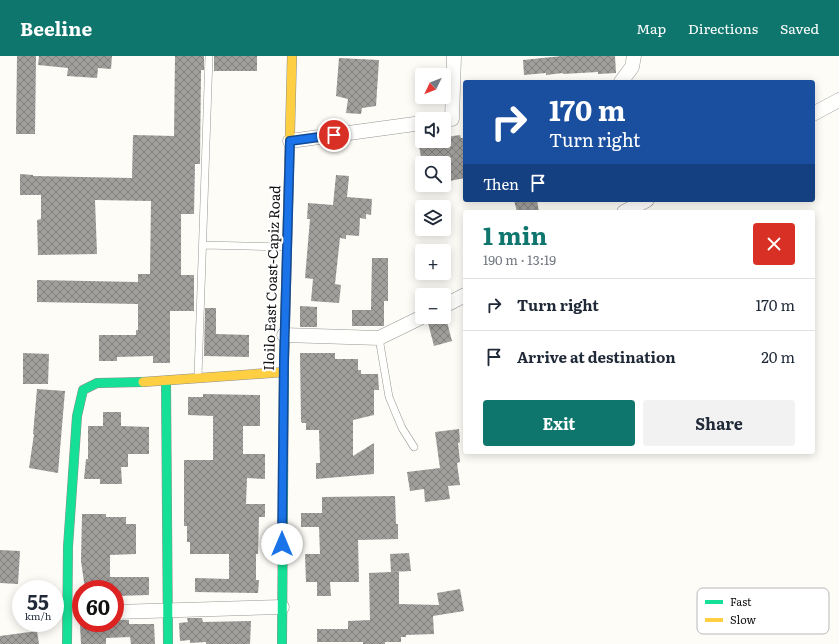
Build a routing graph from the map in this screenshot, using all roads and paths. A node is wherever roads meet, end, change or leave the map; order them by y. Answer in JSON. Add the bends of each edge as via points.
{"nodes":[{"id":1,"x":209,"y":56,"type":"edge"},
{"id":2,"x":292,"y":56,"type":"edge"},
{"id":3,"x":454,"y":56,"type":"edge"},
{"id":4,"x":634,"y":56,"type":"edge"},
{"id":5,"x":622,"y":80,"type":"edge"},
{"id":6,"x":839,"y":100,"type":"edge"},
{"id":7,"x":815,"y":113,"type":"edge"},
{"id":8,"x":454,"y":119,"type":"edge"},
{"id":9,"x":415,"y":124,"type":"edge"},
{"id":10,"x":290,"y":141,"type":"junction"},
{"id":11,"x":644,"y":202,"type":"edge"},
{"id":12,"x":628,"y":210,"type":"edge"},
{"id":13,"x":203,"y":245,"type":"junction"},
{"id":14,"x":287,"y":247,"type":"junction"},
{"id":15,"x":463,"y":296,"type":"edge"},
{"id":16,"x":451,"y":302,"type":"edge"},
{"id":17,"x":415,"y":320,"type":"edge"},
{"id":18,"x":284,"y":335,"type":"junction"},
{"id":19,"x":379,"y":338,"type":"junction"},
{"id":20,"x":284,"y":372,"type":"junction"},
{"id":21,"x":198,"y":378,"type":"junction"},
{"id":22,"x":166,"y":381,"type":"junction"},
{"id":23,"x":414,"y":447,"type":"dead end"},
{"id":24,"x":72,"y":591,"type":"edge"},
{"id":25,"x":282,"y":607,"type":"junction"},
{"id":26,"x":124,"y":612,"type":"edge"},
{"id":27,"x":168,"y":612,"type":"junction"},
{"id":28,"x":72,"y":623,"type":"edge"},
{"id":29,"x":68,"y":644,"type":"edge"},
{"id":30,"x":168,"y":644,"type":"edge"},
{"id":31,"x":282,"y":644,"type":"edge"}],
"edges":[{"from":1,"to":13,"type":"lane"},
{"from":2,"to":10,"type":"street","name":"Iloilo East Coast-Capiz Road"},
{"from":3,"to":8,"type":"street"},
{"from":4,"to":5,"type":"street","via":[[632,67]]},
{"from":6,"to":7,"type":"street"},
{"from":9,"to":10,"type":"street"},
{"from":10,"to":14,"type":"street","name":"Iloilo East Coast-Capiz Road"},
{"from":11,"to":12,"type":"street"},
{"from":13,"to":14,"type":"lane"},
{"from":13,"to":21,"type":"lane"},
{"from":14,"to":18,"type":"street","name":"Iloilo East Coast-Capiz Road"},
{"from":15,"to":16,"type":"street"},
{"from":17,"to":19,"type":"street"},
{"from":18,"to":19,"type":"street"},
{"from":18,"to":20,"type":"street","name":"Iloilo East Coast-Capiz Road"},
{"from":19,"to":23,"type":"lane","via":[[389,397],[402,428]]},
{"from":20,"to":21,"type":"street"},
{"from":20,"to":25,"type":"street","name":"Iloilo East Coast-Capiz Road"},
{"from":21,"to":22,"type":"street"},
{"from":22,"to":24,"type":"street","via":[[97,383],[83,390],[77,416],[68,547]]},
{"from":22,"to":27,"type":"street"},
{"from":25,"to":27,"type":"street"},
{"from":25,"to":31,"type":"street","name":"Iloilo East Coast-Capiz Road"},
{"from":26,"to":27,"type":"street"},
{"from":27,"to":30,"type":"street"},
{"from":28,"to":29,"type":"street"}]}
